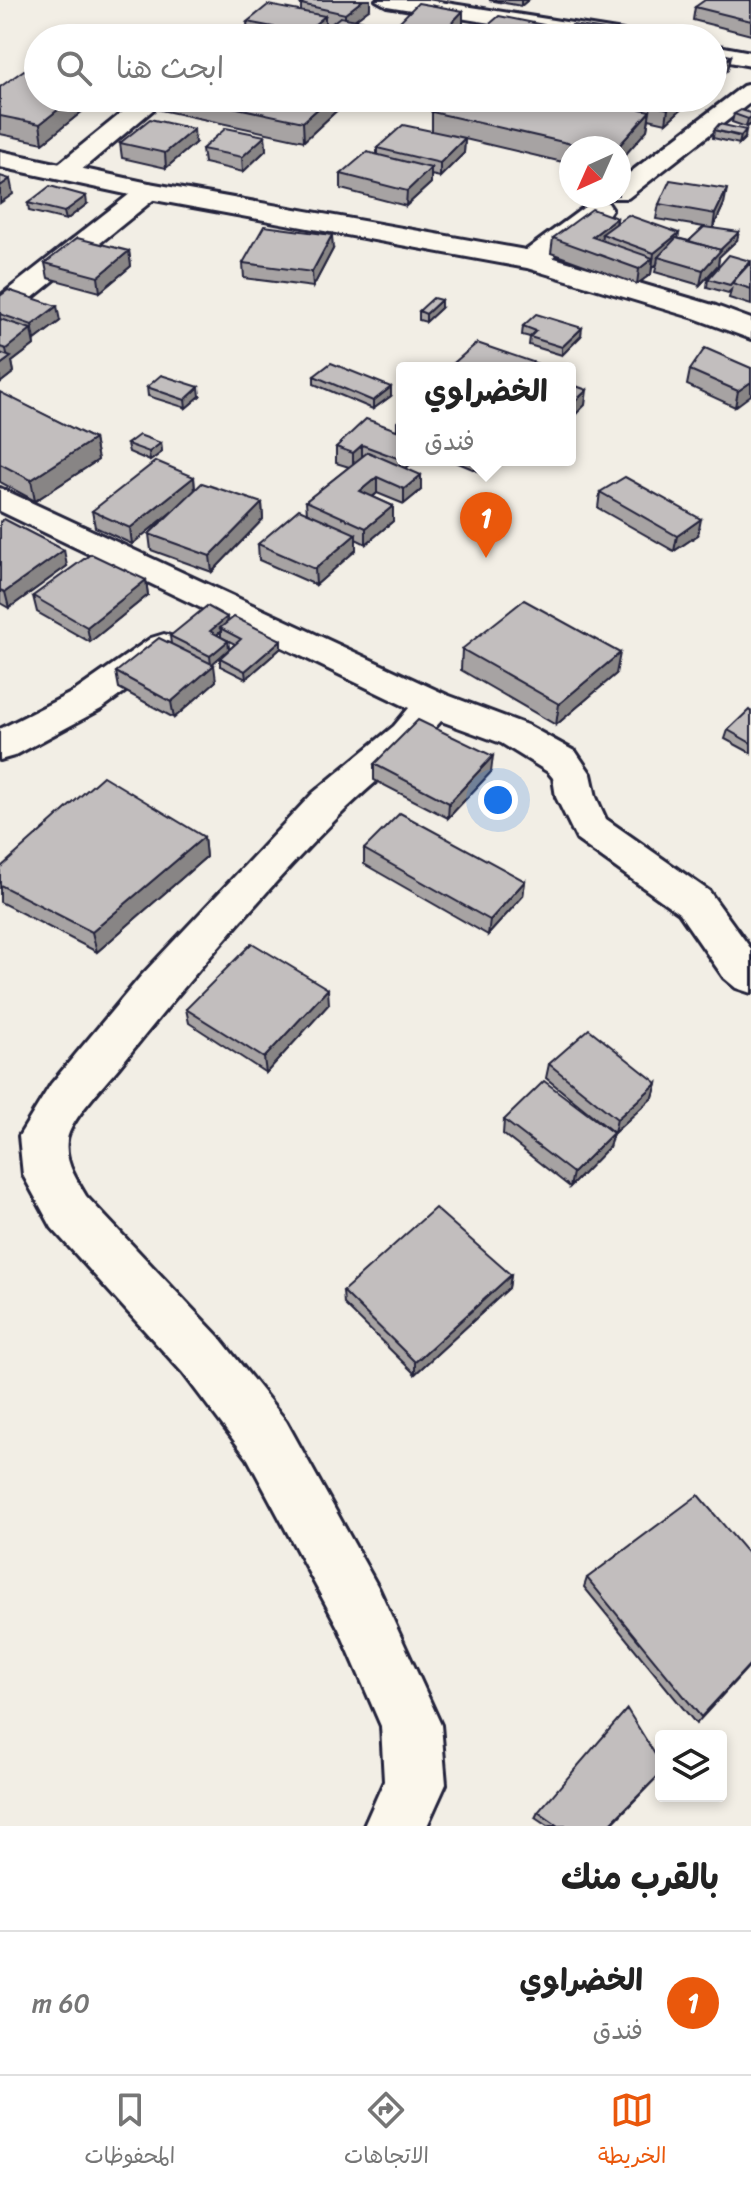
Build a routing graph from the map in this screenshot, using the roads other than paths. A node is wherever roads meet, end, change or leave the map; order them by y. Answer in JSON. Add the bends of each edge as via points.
{"nodes":[{"id":1,"x":387,"y":0,"type":"edge"},
{"id":2,"x":536,"y":24,"type":"edge"},
{"id":3,"x":727,"y":55,"type":"edge"},
{"id":4,"x":751,"y":59,"type":"edge"},
{"id":5,"x":751,"y":91,"type":"edge"},
{"id":6,"x":727,"y":110,"type":"edge"},
{"id":7,"x":138,"y":112,"type":"edge"},
{"id":8,"x":724,"y":112,"type":"edge"},
{"id":9,"x":0,"y":159,"type":"edge"},
{"id":10,"x":64,"y":172,"type":"junction"},
{"id":11,"x":631,"y":184,"type":"edge"},
{"id":12,"x":149,"y":191,"type":"junction"},
{"id":13,"x":600,"y":208,"type":"edge"},
{"id":14,"x":531,"y":260,"type":"junction"},
{"id":15,"x":0,"y":282,"type":"edge"},
{"id":16,"x":31,"y":286,"type":"junction"},
{"id":17,"x":0,"y":310,"type":"edge"},
{"id":18,"x":751,"y":330,"type":"edge"},
{"id":19,"x":0,"y":498,"type":"edge"},
{"id":20,"x":218,"y":603,"type":"junction"},
{"id":21,"x":434,"y":704,"type":"junction"},
{"id":22,"x":0,"y":746,"type":"edge"},
{"id":23,"x":751,"y":976,"type":"edge"},
{"id":24,"x":395,"y":1826,"type":"edge"}],
"edges":[{"from":1,"to":2,"type":"street"},
{"from":3,"to":4,"type":"street"},
{"from":5,"to":6,"type":"street"},
{"from":7,"to":10,"type":"street"},
{"from":8,"to":11,"type":"street"},
{"from":9,"to":10,"type":"street"},
{"from":10,"to":12,"type":"street"},
{"from":12,"to":14,"type":"street"},
{"from":12,"to":16,"type":"street"},
{"from":13,"to":14,"type":"street"},
{"from":14,"to":18,"type":"street"},
{"from":15,"to":16,"type":"street"},
{"from":16,"to":17,"type":"street"},
{"from":19,"to":20,"type":"street"},
{"from":20,"to":21,"type":"street"},
{"from":20,"to":22,"type":"street","via":[[88,700]]},
{"from":21,"to":23,"type":"street","via":[[514,734],[562,762],[572,774],[591,829],[694,902]]},
{"from":21,"to":24,"type":"street","via":[[407,735],[327,803],[166,977],[67,1098],[43,1136],[47,1175],[69,1212],[201,1355],[267,1440],[359,1609],[411,1725],[415,1784]]}]}
